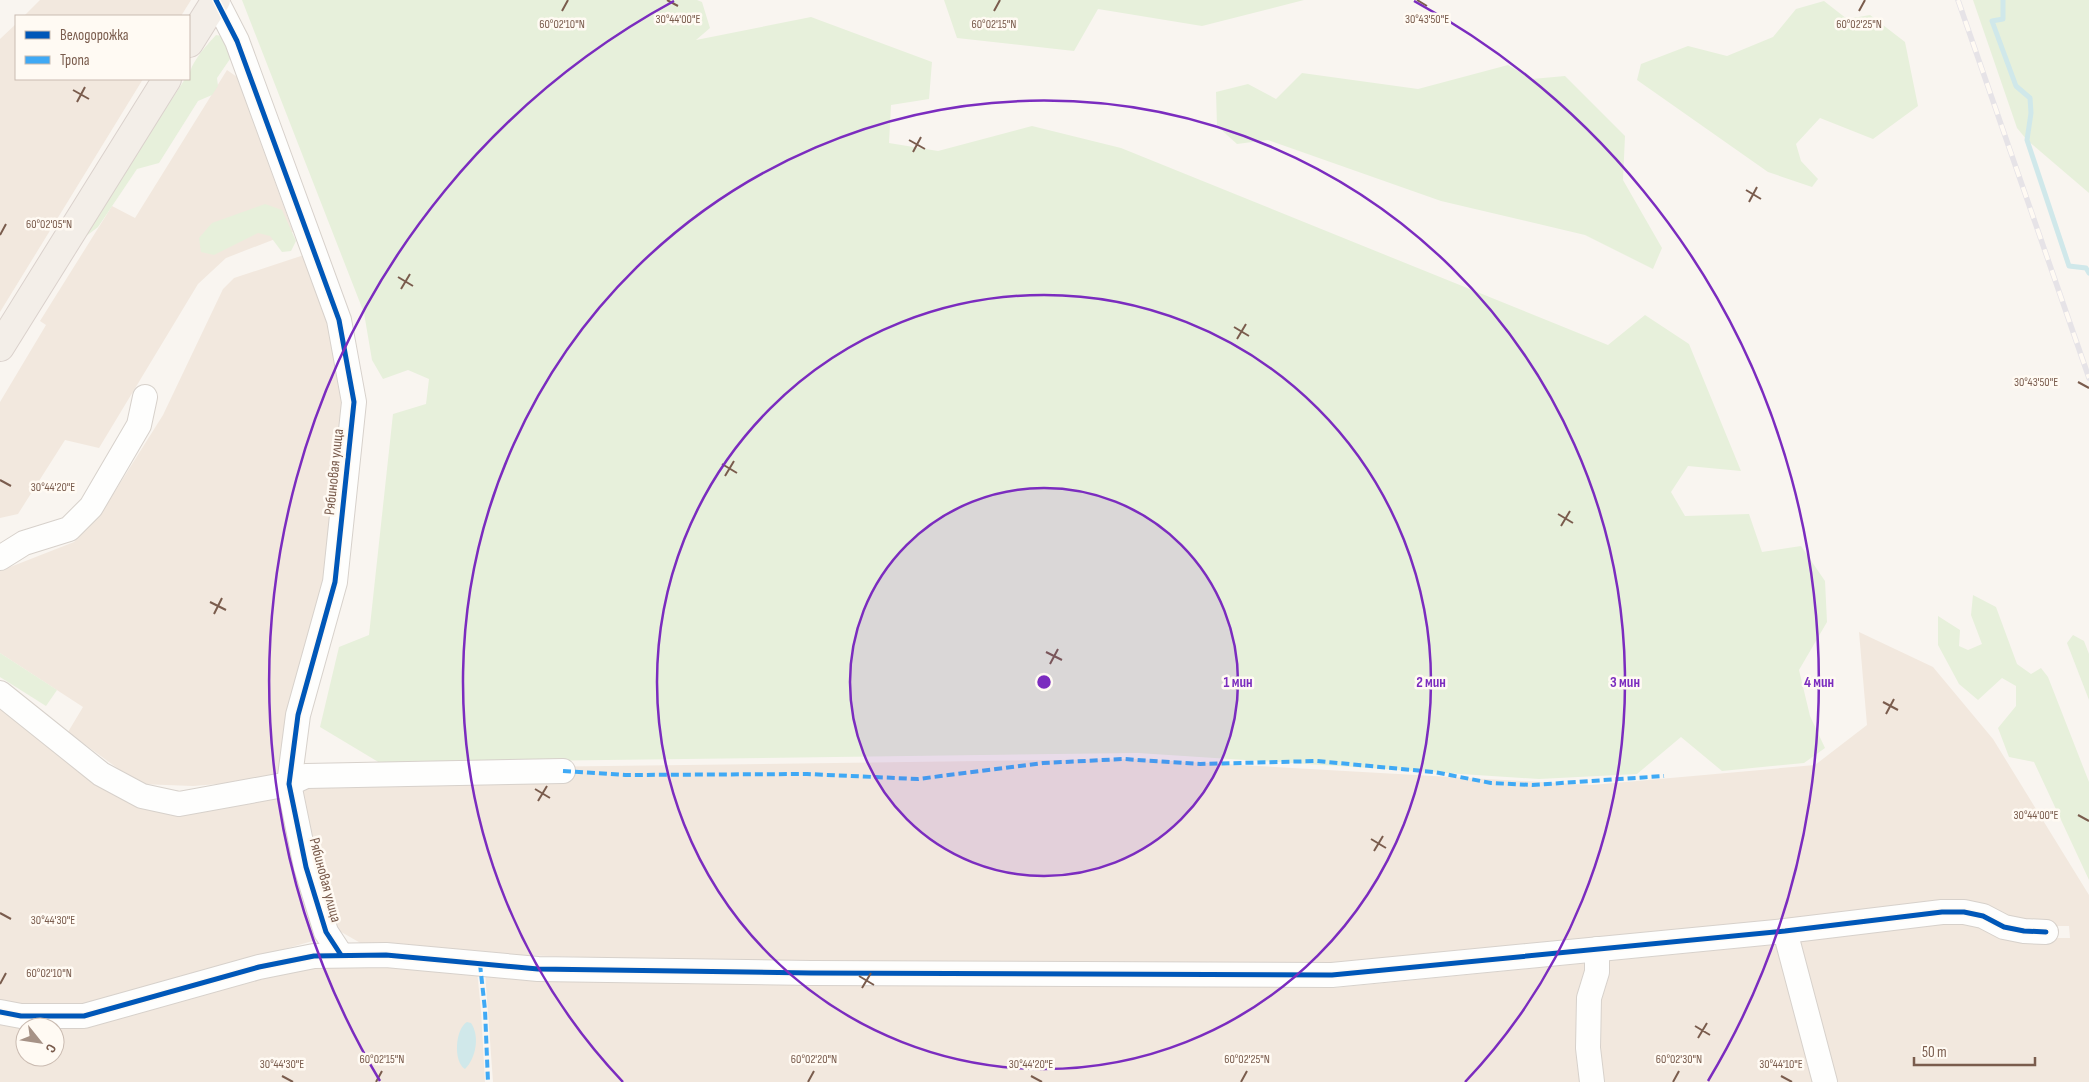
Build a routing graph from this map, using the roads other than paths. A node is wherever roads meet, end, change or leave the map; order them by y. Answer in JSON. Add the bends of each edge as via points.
{"nodes":[{"id":1,"x":216,"y":0,"type":"edge"},
{"id":2,"x":190,"y":41,"type":"edge"},
{"id":3,"x":166,"y":80,"type":"edge"},
{"id":4,"x":0,"y":347,"type":"edge"},
{"id":5,"x":145,"y":397,"type":"dead end"},
{"id":6,"x":0,"y":558,"type":"edge"},
{"id":7,"x":0,"y":693,"type":"edge"},
{"id":8,"x":563,"y":771,"type":"dead end"},
{"id":9,"x":289,"y":784,"type":"junction"},
{"id":10,"x":1785,"y":931,"type":"junction"},
{"id":11,"x":2046,"y":932,"type":"dead end"},
{"id":12,"x":1597,"y":949,"type":"junction"},
{"id":13,"x":341,"y":956,"type":"junction"},
{"id":14,"x":0,"y":1012,"type":"edge"},
{"id":15,"x":1592,"y":1082,"type":"edge"},
{"id":16,"x":1824,"y":1082,"type":"edge"}],
"edges":[{"from":1,"to":2,"type":"main road"},
{"from":1,"to":9,"type":"street","name":"Рябиновая улица","via":[[237,41],[339,320],[354,402],[335,582],[298,715]]},
{"from":3,"to":4,"type":"main road"},
{"from":5,"to":6,"type":"street","via":[[139,425],[91,508],[68,529],[24,543]]},
{"from":7,"to":9,"type":"street","via":[[101,774],[142,796],[179,804]]},
{"from":8,"to":9,"type":"street","via":[[330,774],[306,776]]},
{"from":9,"to":13,"type":"street","name":"Рябиновая улица","via":[[306,867],[326,932]]},
{"from":10,"to":11,"type":"street","via":[[1964,912],[1983,916],[2004,927]]},
{"from":10,"to":12,"type":"street"},
{"from":10,"to":16,"type":"street"},
{"from":12,"to":13,"type":"street","via":[[1332,975],[538,969],[386,955]]},
{"from":12,"to":15,"type":"street","via":[[1598,972],[1589,998],[1588,1048]]},
{"from":13,"to":14,"type":"street","via":[[314,956],[259,967],[84,1016],[21,1016]]}]}
